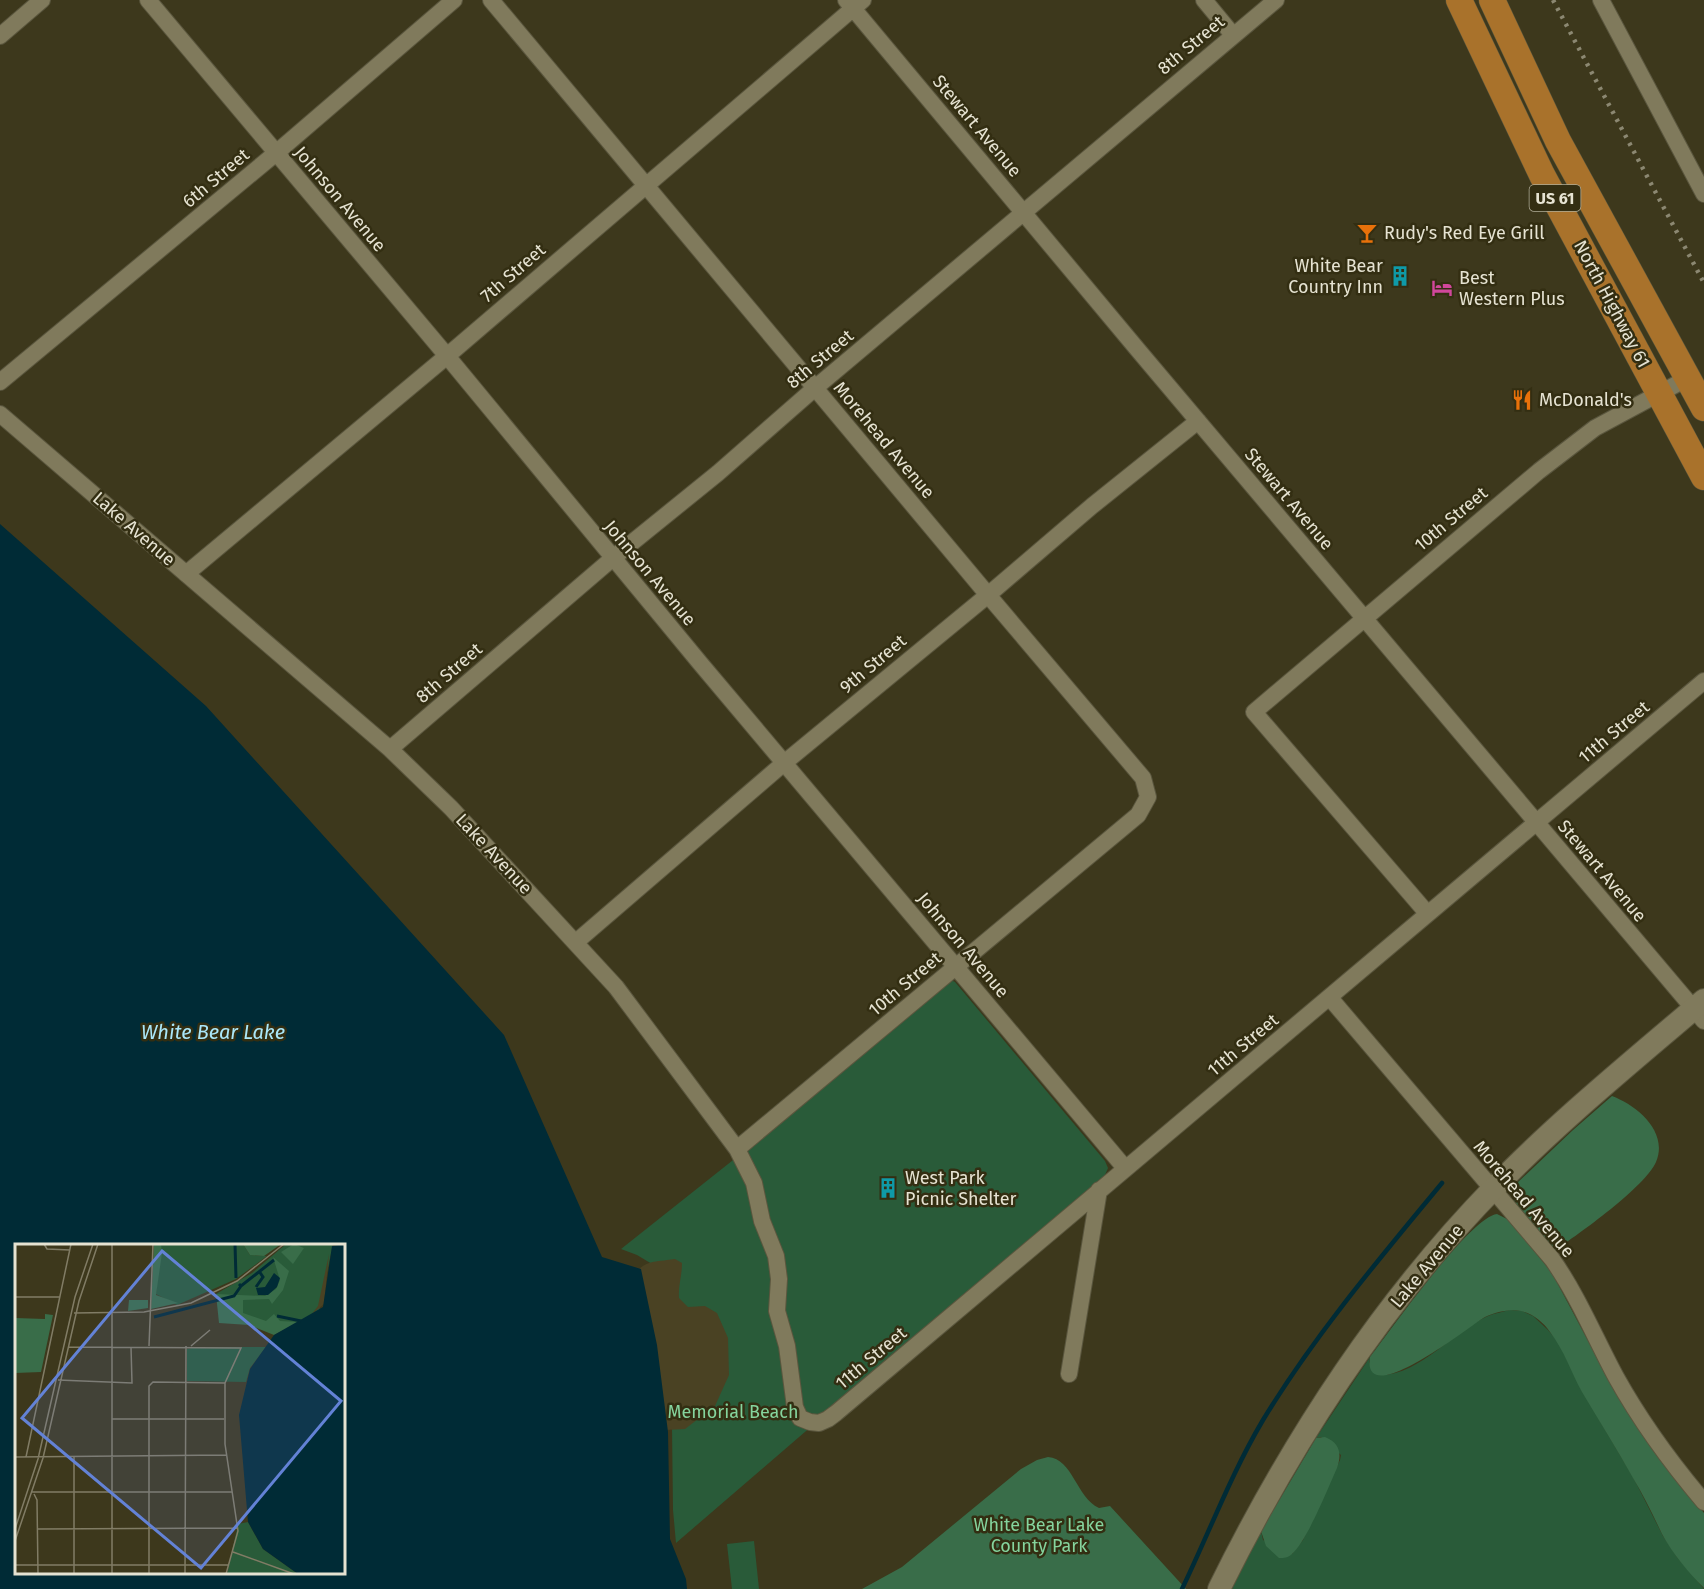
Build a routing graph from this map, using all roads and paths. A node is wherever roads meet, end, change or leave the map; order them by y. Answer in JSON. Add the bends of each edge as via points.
{"nodes":[{"id":1,"x":42,"y":0,"type":"edge"},
{"id":2,"x":148,"y":0,"type":"edge"},
{"id":3,"x":454,"y":0,"type":"edge"},
{"id":4,"x":491,"y":0,"type":"edge"},
{"id":5,"x":1204,"y":0,"type":"edge"},
{"id":6,"x":1276,"y":0,"type":"edge"},
{"id":7,"x":1459,"y":0,"type":"edge"},
{"id":8,"x":1492,"y":0,"type":"edge"},
{"id":9,"x":1601,"y":0,"type":"edge"},
{"id":10,"x":854,"y":3,"type":"edge"},
{"id":11,"x":1233,"y":35,"type":"junction"},
{"id":12,"x":0,"y":36,"type":"edge"},
{"id":13,"x":276,"y":153,"type":"junction"},
{"id":14,"x":646,"y":184,"type":"junction"},
{"id":15,"x":1704,"y":194,"type":"edge"},
{"id":16,"x":1024,"y":213,"type":"junction"},
{"id":17,"x":447,"y":356,"type":"junction"},
{"id":18,"x":1688,"y":378,"type":"junction"},
{"id":19,"x":0,"y":382,"type":"edge"},
{"id":20,"x":815,"y":388,"type":"junction"},
{"id":21,"x":1660,"y":393,"type":"junction"},
{"id":22,"x":1704,"y":408,"type":"edge"},
{"id":23,"x":0,"y":414,"type":"edge"},
{"id":24,"x":1198,"y":421,"type":"junction"},
{"id":25,"x":1704,"y":477,"type":"edge"},
{"id":26,"x":613,"y":558,"type":"junction"},
{"id":27,"x":186,"y":574,"type":"junction"},
{"id":28,"x":988,"y":595,"type":"junction"},
{"id":29,"x":1365,"y":618,"type":"junction"},
{"id":30,"x":1704,"y":681,"type":"edge"},
{"id":31,"x":390,"y":748,"type":"junction"},
{"id":32,"x":784,"y":763,"type":"junction"},
{"id":33,"x":1148,"y":797,"type":"joint"},
{"id":34,"x":1537,"y":824,"type":"junction"},
{"id":35,"x":1427,"y":913,"type":"junction"},
{"id":36,"x":576,"y":942,"type":"junction"},
{"id":37,"x":957,"y":967,"type":"junction"},
{"id":38,"x":1330,"y":998,"type":"junction"},
{"id":39,"x":1700,"y":1010,"type":"edge"},
{"id":40,"x":737,"y":1149,"type":"junction"},
{"id":41,"x":1125,"y":1168,"type":"junction"},
{"id":42,"x":1100,"y":1190,"type":"junction"},
{"id":43,"x":1492,"y":1190,"type":"junction"},
{"id":44,"x":1069,"y":1374,"type":"dead end"},
{"id":45,"x":800,"y":1418,"type":"joint"},
{"id":46,"x":1704,"y":1502,"type":"edge"},
{"id":47,"x":1219,"y":1589,"type":"edge"}],
"edges":[{"from":1,"to":12,"type":"street"},
{"from":2,"to":13,"type":"street","name":"Johnson Avenue"},
{"from":3,"to":13,"type":"street","name":"6th Street"},
{"from":4,"to":14,"type":"street","name":"Morehead Avenue"},
{"from":5,"to":11,"type":"street"},
{"from":6,"to":11,"type":"street","name":"8th Street"},
{"from":7,"to":21,"type":"main road","name":"North Highway 61","number":"US 61","via":[[1542,175]]},
{"from":8,"to":18,"type":"main road","name":"North Highway 61","number":"US 61","via":[[1558,141]]},
{"from":9,"to":15,"type":"street"},
{"from":10,"to":14,"type":"street","name":"7th Street"},
{"from":10,"to":16,"type":"street","name":"Stewart Avenue"},
{"from":11,"to":16,"type":"street","name":"8th Street"},
{"from":13,"to":17,"type":"street","name":"Johnson Avenue"},
{"from":13,"to":19,"type":"street","name":"6th Street"},
{"from":14,"to":17,"type":"street","name":"7th Street"},
{"from":14,"to":20,"type":"street","name":"Morehead Avenue"},
{"from":16,"to":20,"type":"street","name":"8th Street"},
{"from":16,"to":24,"type":"street","name":"Stewart Avenue"},
{"from":17,"to":26,"type":"street","name":"Johnson Avenue"},
{"from":17,"to":27,"type":"street","name":"7th Street"},
{"from":18,"to":21,"type":"street","name":"10th Street"},
{"from":18,"to":22,"type":"main road","name":"North Highway 61","number":"US 61"},
{"from":20,"to":26,"type":"street","name":"8th Street"},
{"from":20,"to":28,"type":"street","name":"Morehead Avenue"},
{"from":21,"to":25,"type":"main road","name":"North Highway 61","number":"US 61"},
{"from":21,"to":29,"type":"street","name":"10th Street","via":[[1594,428]]},
{"from":23,"to":27,"type":"street","name":"Lake Avenue"},
{"from":24,"to":28,"type":"street","name":"9th Street"},
{"from":24,"to":29,"type":"street","name":"Stewart Avenue"},
{"from":26,"to":31,"type":"street","name":"8th Street"},
{"from":26,"to":32,"type":"street","name":"Johnson Avenue"},
{"from":27,"to":31,"type":"street","name":"Lake Avenue"},
{"from":28,"to":32,"type":"street","name":"9th Street"},
{"from":28,"to":33,"type":"street","name":"Morehead Avenue","via":[[1143,778]]},
{"from":29,"to":34,"type":"street","name":"Stewart Avenue"},
{"from":29,"to":35,"type":"street","name":"10th Street","via":[[1254,712]]},
{"from":30,"to":34,"type":"street","name":"11th Street"},
{"from":31,"to":36,"type":"street","name":"Lake Avenue"},
{"from":32,"to":36,"type":"street","name":"9th Street"},
{"from":32,"to":37,"type":"street","name":"Johnson Avenue"},
{"from":33,"to":37,"type":"street","name":"10th Street","via":[[1138,815]]},
{"from":34,"to":35,"type":"street","name":"11th Street"},
{"from":34,"to":39,"type":"street","name":"Stewart Avenue"},
{"from":35,"to":38,"type":"street","name":"11th Street"},
{"from":36,"to":40,"type":"street","name":"Lake Avenue","via":[[616,987]]},
{"from":37,"to":40,"type":"street","name":"10th Street"},
{"from":37,"to":41,"type":"street","name":"Johnson Avenue"},
{"from":38,"to":41,"type":"street","name":"11th Street"},
{"from":38,"to":43,"type":"street","name":"Morehead Avenue"},
{"from":39,"to":43,"type":"main road","name":"Lake Avenue","via":[[1550,1132]]},
{"from":40,"to":45,"type":"street","name":"Lake Avenue","via":[[754,1183],[762,1221],[776,1256],[778,1319]]},
{"from":41,"to":42,"type":"street","name":"11th Street"},
{"from":42,"to":44,"type":"street"},
{"from":42,"to":45,"type":"street","name":"11th Street","via":[[828,1419],[819,1423]]},
{"from":43,"to":46,"type":"street","name":"Morehead Avenue","via":[[1557,1267],[1637,1412]]},
{"from":43,"to":47,"type":"main road","name":"Lake Avenue","via":[[1410,1285],[1342,1376],[1280,1474]]}]}
